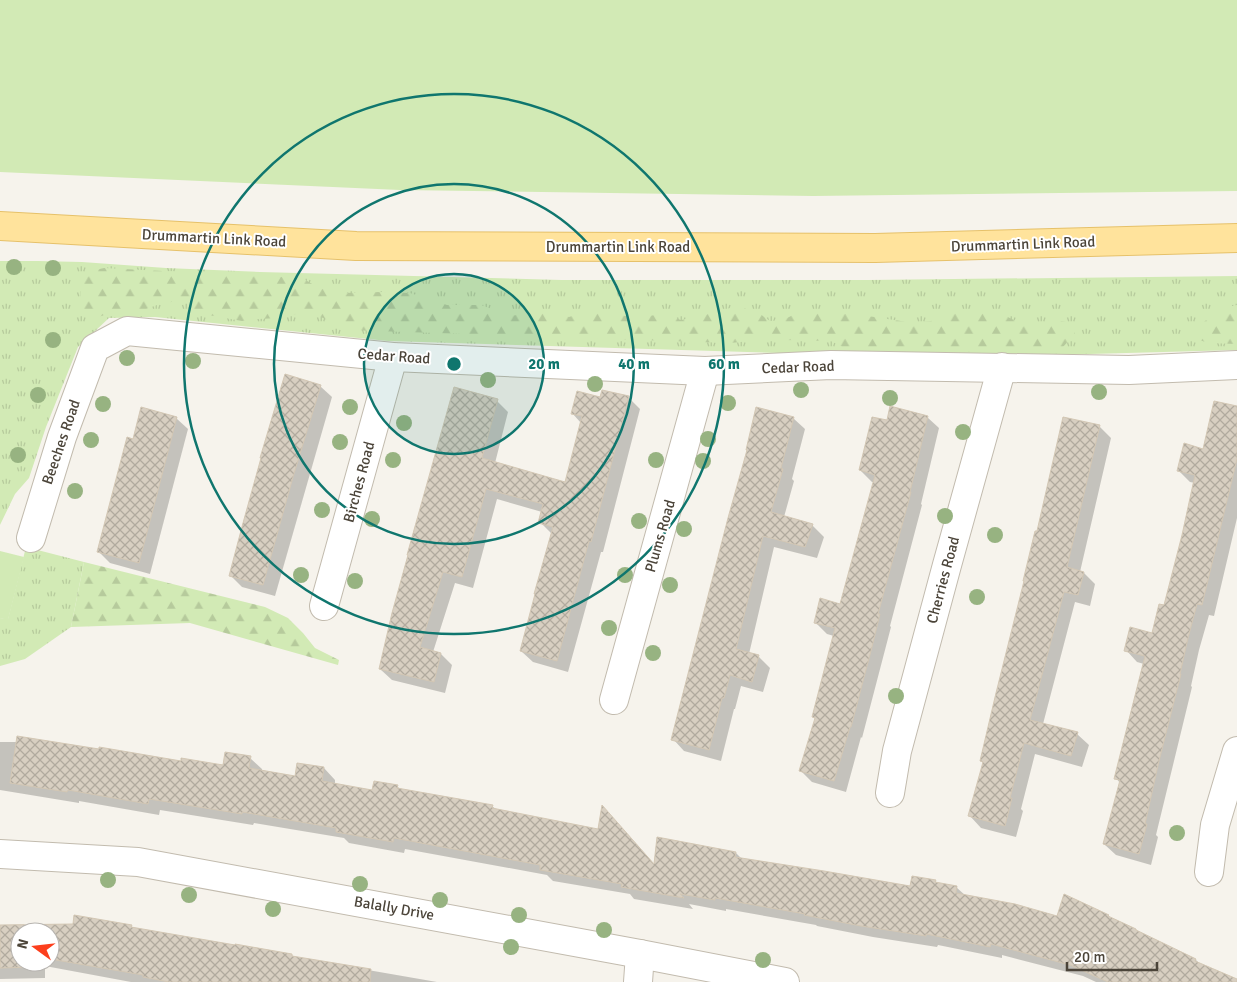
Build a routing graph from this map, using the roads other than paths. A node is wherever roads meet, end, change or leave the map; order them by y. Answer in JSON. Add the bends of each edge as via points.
{"nodes":[{"id":1,"x":0,"y":226,"type":"edge"},
{"id":2,"x":1237,"y":238,"type":"edge"},
{"id":3,"x":95,"y":348,"type":"joint"},
{"id":4,"x":393,"y":357,"type":"junction"},
{"id":5,"x":1237,"y":365,"type":"edge"},
{"id":6,"x":1002,"y":367,"type":"junction"},
{"id":7,"x":705,"y":371,"type":"junction"},
{"id":8,"x":31,"y":538,"type":"dead end"},
{"id":9,"x":324,"y":606,"type":"dead end"},
{"id":10,"x":614,"y":700,"type":"dead end"},
{"id":11,"x":1237,"y":751,"type":"edge"},
{"id":12,"x":890,"y":794,"type":"dead end"},
{"id":13,"x":0,"y":854,"type":"edge"},
{"id":14,"x":1209,"y":872,"type":"dead end"},
{"id":15,"x":640,"y":954,"type":"junction"},
{"id":16,"x":638,"y":982,"type":"edge"},
{"id":17,"x":785,"y":982,"type":"edge"}],
"edges":[{"from":1,"to":2,"type":"main road","name":"Drummartin Link Road","via":[[356,246],[875,248]]},
{"from":3,"to":4,"type":"street","name":"Cedar Road","via":[[127,331]]},
{"from":3,"to":8,"type":"street","name":"Beeches Road","via":[[62,437]]},
{"from":4,"to":7,"type":"street","name":"Cedar Road"},
{"from":4,"to":9,"type":"street","name":"Birches Road"},
{"from":5,"to":6,"type":"street","name":"Cedar Road","via":[[1129,370]]},
{"from":6,"to":7,"type":"street","name":"Cedar Road","via":[[831,365]]},
{"from":6,"to":12,"type":"street","name":"Cherries Road","via":[[897,750]]},
{"from":7,"to":10,"type":"street","name":"Plums Road"},
{"from":11,"to":14,"type":"street","via":[[1215,825]]},
{"from":13,"to":15,"type":"street","name":"Balally Drive","via":[[138,862]]},
{"from":15,"to":16,"type":"street"},
{"from":15,"to":17,"type":"street","name":"Balally Drive"}]}
